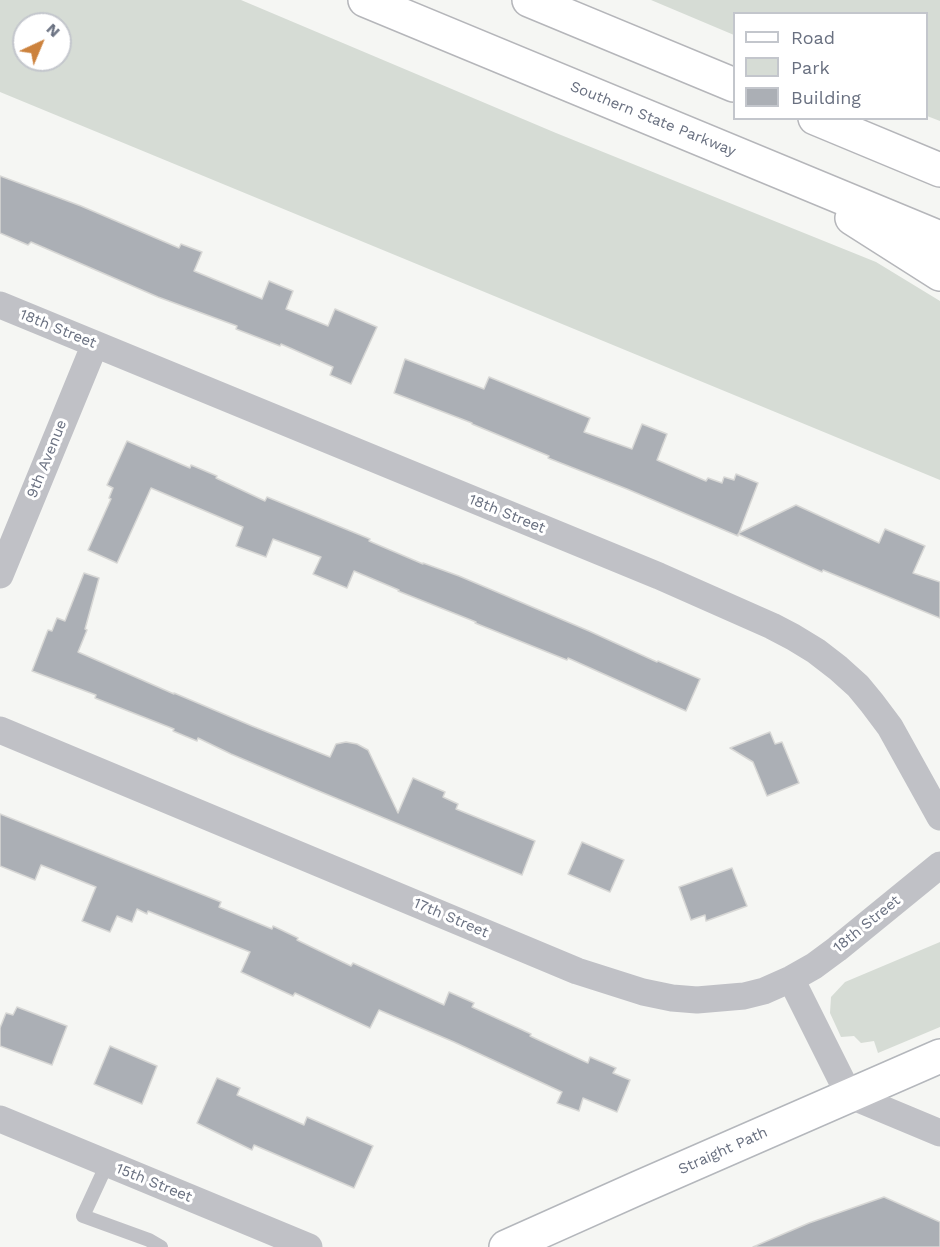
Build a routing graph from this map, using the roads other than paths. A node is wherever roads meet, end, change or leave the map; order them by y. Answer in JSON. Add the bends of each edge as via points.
{"nodes":[{"id":1,"x":365,"y":0,"type":"edge"},
{"id":2,"x":529,"y":0,"type":"edge"},
{"id":3,"x":733,"y":84,"type":"edge"},
{"id":4,"x":818,"y":120,"type":"edge"},
{"id":5,"x":940,"y":151,"type":"edge"},
{"id":6,"x":940,"y":170,"type":"edge"},
{"id":7,"x":779,"y":171,"type":"junction"},
{"id":8,"x":940,"y":238,"type":"edge"},
{"id":9,"x":940,"y":274,"type":"edge"},
{"id":10,"x":0,"y":305,"type":"edge"},
{"id":11,"x":95,"y":344,"type":"junction"},
{"id":12,"x":0,"y":575,"type":"edge"},
{"id":13,"x":0,"y":730,"type":"edge"},
{"id":14,"x":940,"y":818,"type":"edge"},
{"id":15,"x":940,"y":865,"type":"edge"},
{"id":16,"x":791,"y":979,"type":"junction"},
{"id":17,"x":940,"y":1056,"type":"edge"},
{"id":18,"x":849,"y":1095,"type":"junction"},
{"id":19,"x":0,"y":1119,"type":"edge"},
{"id":20,"x":940,"y":1133,"type":"edge"},
{"id":21,"x":107,"y":1164,"type":"junction"},
{"id":22,"x":161,"y":1247,"type":"edge"},
{"id":23,"x":309,"y":1247,"type":"edge"},
{"id":24,"x":506,"y":1247,"type":"edge"}],
"edges":[{"from":1,"to":7,"type":"main road","name":"Southern State Parkway"},
{"from":2,"to":3,"type":"main road"},
{"from":4,"to":5,"type":"main road"},
{"from":4,"to":6,"type":"main road"},
{"from":7,"to":8,"type":"main road","name":"Southern State Parkway"},
{"from":7,"to":9,"type":"main road"},
{"from":10,"to":11,"type":"street","name":"18th Street"},
{"from":11,"to":12,"type":"street","name":"9th Avenue"},
{"from":11,"to":14,"type":"street","name":"18th Street","via":[[659,576],[793,637],[838,668],[872,703],[890,727]]},
{"from":13,"to":16,"type":"street","name":"17th Street","via":[[611,983],[696,1000],[744,996]]},
{"from":15,"to":16,"type":"street","name":"18th Street","via":[[837,949]]},
{"from":16,"to":18,"type":"street"},
{"from":17,"to":18,"type":"main road","name":"Straight Path"},
{"from":18,"to":20,"type":"street"},
{"from":18,"to":24,"type":"main road","name":"Straight Path"},
{"from":19,"to":21,"type":"street","name":"15th Street"},
{"from":21,"to":22,"type":"lane","via":[[82,1216]]},
{"from":21,"to":23,"type":"street","name":"15th Street"}]}
